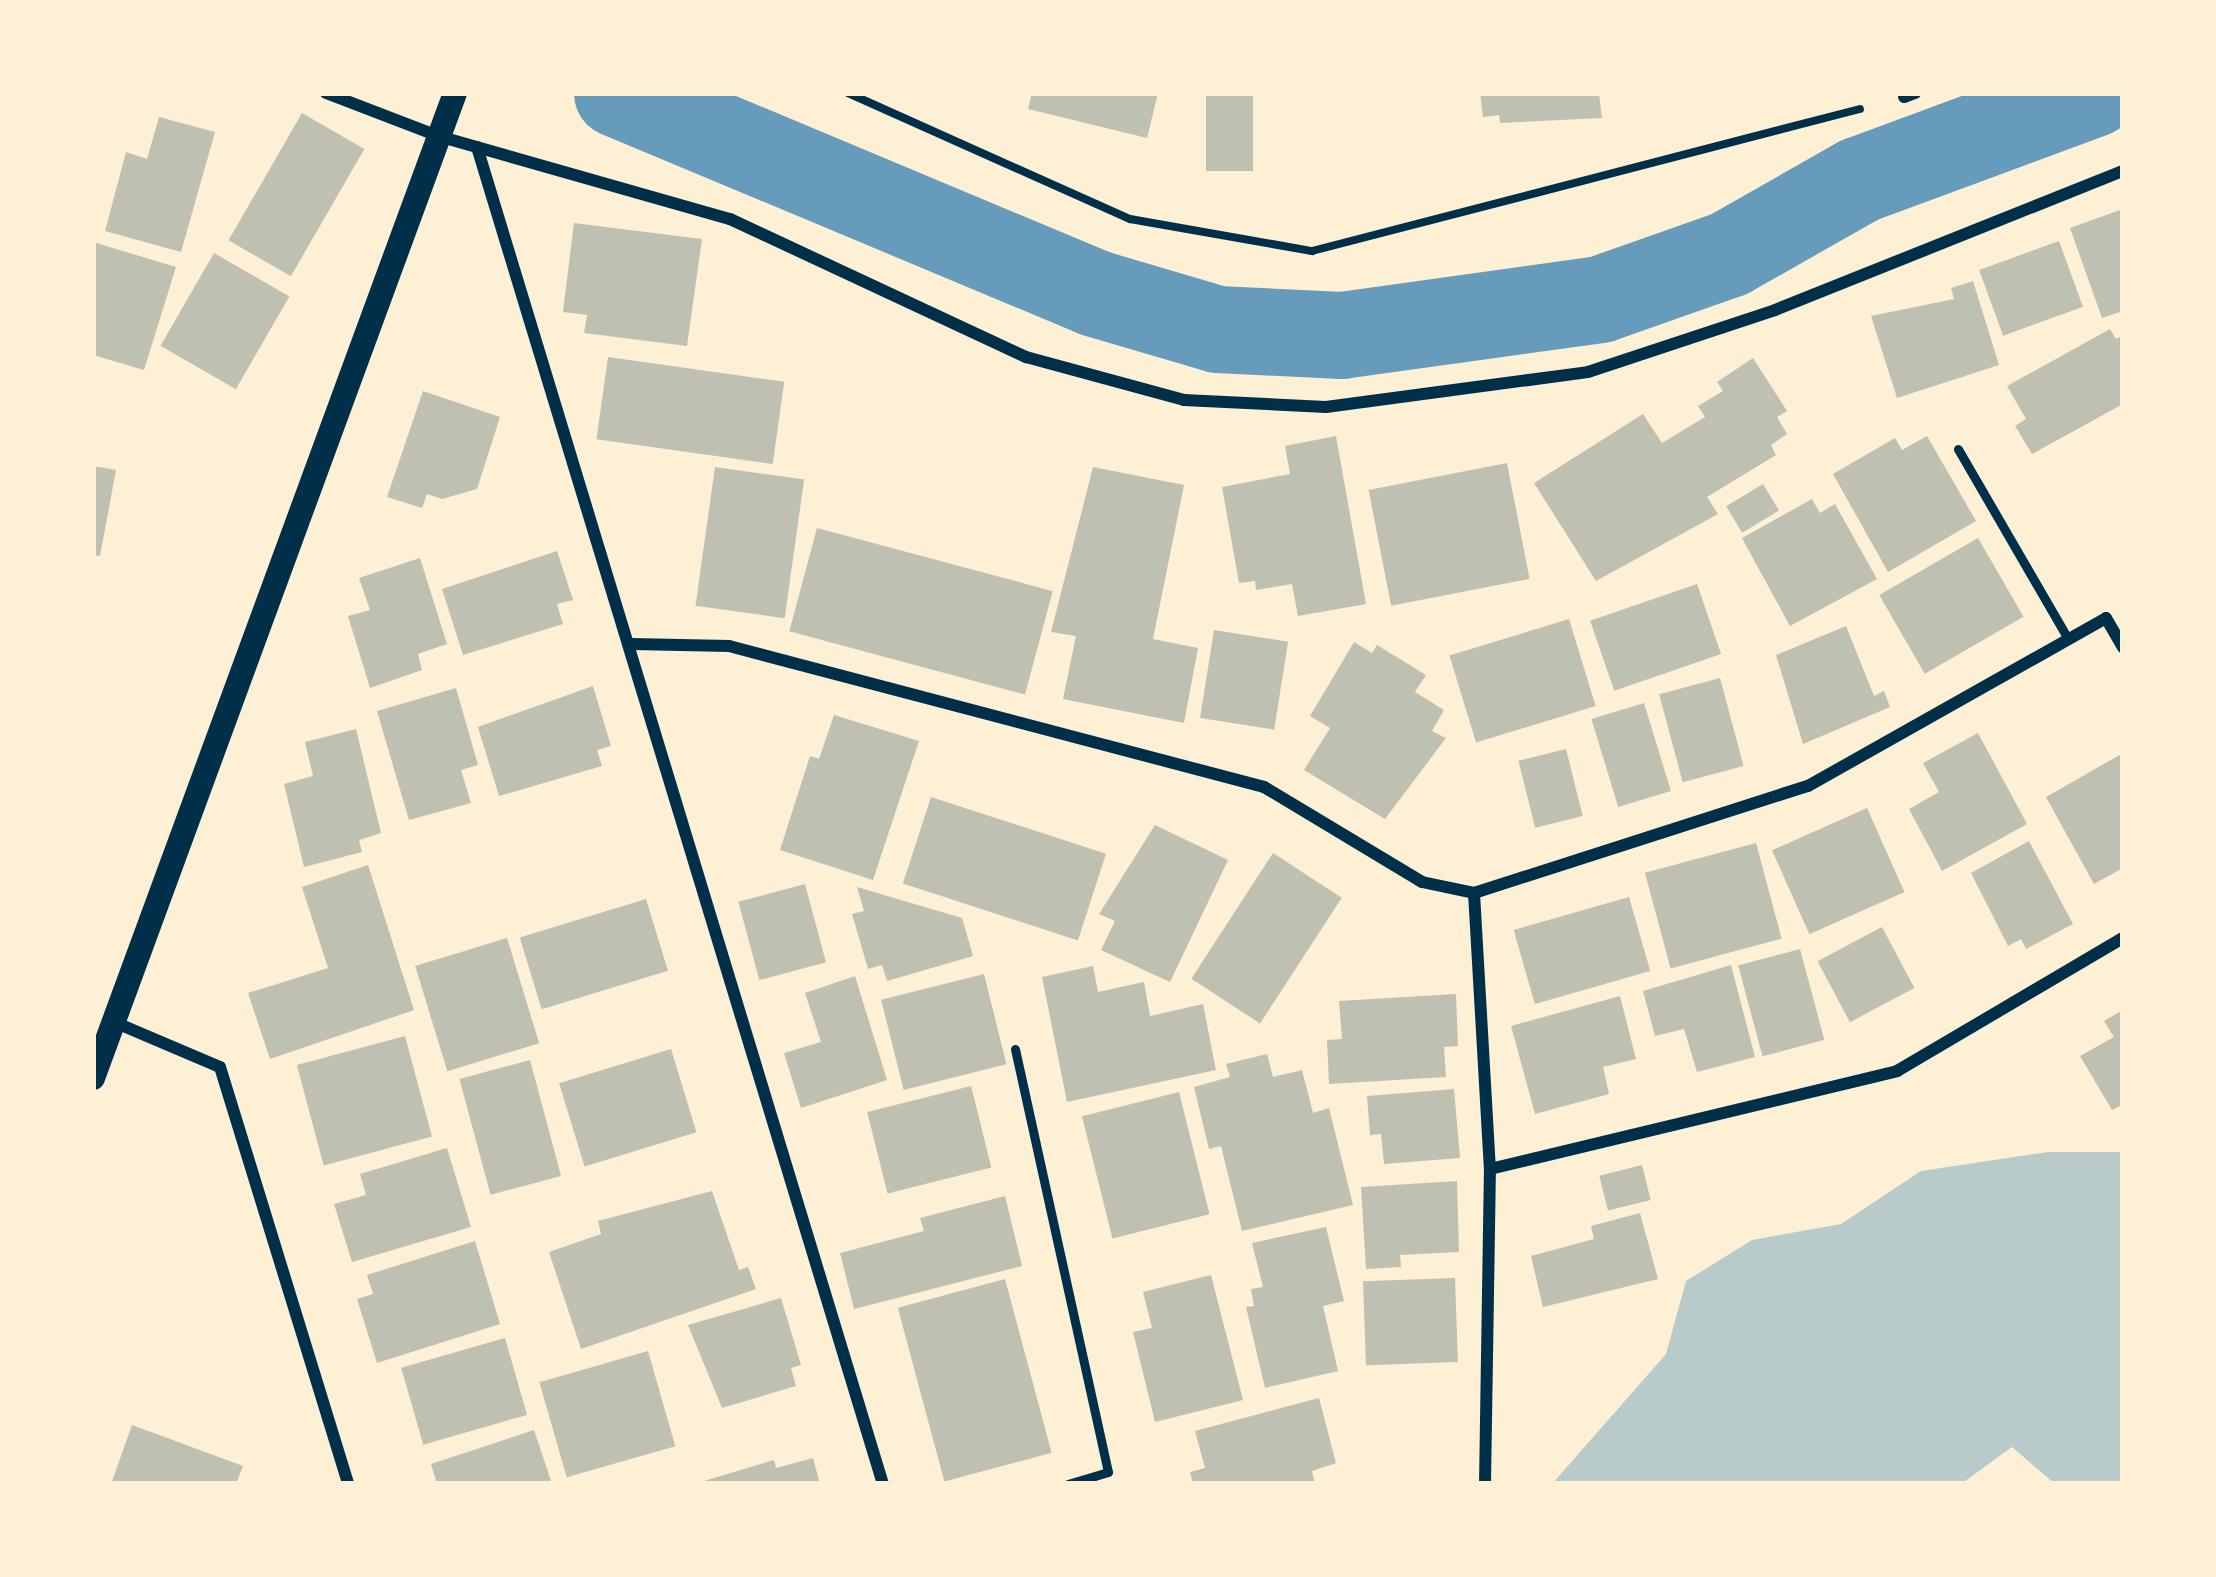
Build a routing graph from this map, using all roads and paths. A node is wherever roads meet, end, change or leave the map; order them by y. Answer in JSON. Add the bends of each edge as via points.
{"nodes":[{"id":1,"x":326,"y":93,"type":"edge"},
{"id":2,"x":455,"y":93,"type":"edge"},
{"id":3,"x":848,"y":93,"type":"edge"},
{"id":4,"x":1910,"y":95,"type":"edge"},
{"id":5,"x":438,"y":136,"type":"junction"},
{"id":6,"x":477,"y":147,"type":"junction"},
{"id":7,"x":2123,"y":170,"type":"edge"},
{"id":8,"x":1958,"y":448,"type":"dead end"},
{"id":9,"x":2067,"y":637,"type":"junction"},
{"id":10,"x":632,"y":644,"type":"junction"},
{"id":11,"x":2123,"y":648,"type":"edge"},
{"id":12,"x":1474,"y":893,"type":"junction"},
{"id":13,"x":2123,"y":938,"type":"edge"},
{"id":14,"x":114,"y":1022,"type":"junction"},
{"id":15,"x":1015,"y":1049,"type":"dead end"},
{"id":16,"x":93,"y":1078,"type":"edge"},
{"id":17,"x":1490,"y":1169,"type":"junction"},
{"id":18,"x":347,"y":1484,"type":"edge"},
{"id":19,"x":883,"y":1484,"type":"edge"},
{"id":20,"x":1068,"y":1484,"type":"edge"},
{"id":21,"x":1485,"y":1484,"type":"edge"}],
"edges":[{"from":1,"to":5,"type":"street"},
{"from":2,"to":5,"type":"main road"},
{"from":3,"to":4,"type":"path","via":[[1130,219],[1312,251]]},
{"from":5,"to":6,"type":"street"},
{"from":5,"to":14,"type":"main road"},
{"from":6,"to":7,"type":"street","via":[[730,219],[1026,357],[1184,400],[1326,407],[1588,372],[1775,310]]},
{"from":6,"to":10,"type":"street"},
{"from":8,"to":9,"type":"lane"},
{"from":9,"to":11,"type":"street","via":[[2106,618]]},
{"from":9,"to":12,"type":"street","via":[[1808,786]]},
{"from":10,"to":12,"type":"street","via":[[729,646],[1264,787],[1422,882]]},
{"from":10,"to":19,"type":"street"},
{"from":12,"to":17,"type":"street"},
{"from":13,"to":17,"type":"street","via":[[1897,1071]]},
{"from":14,"to":16,"type":"main road"},
{"from":14,"to":18,"type":"street","via":[[220,1066]]},
{"from":15,"to":20,"type":"lane","via":[[1108,1472]]},
{"from":17,"to":21,"type":"street"}]}
